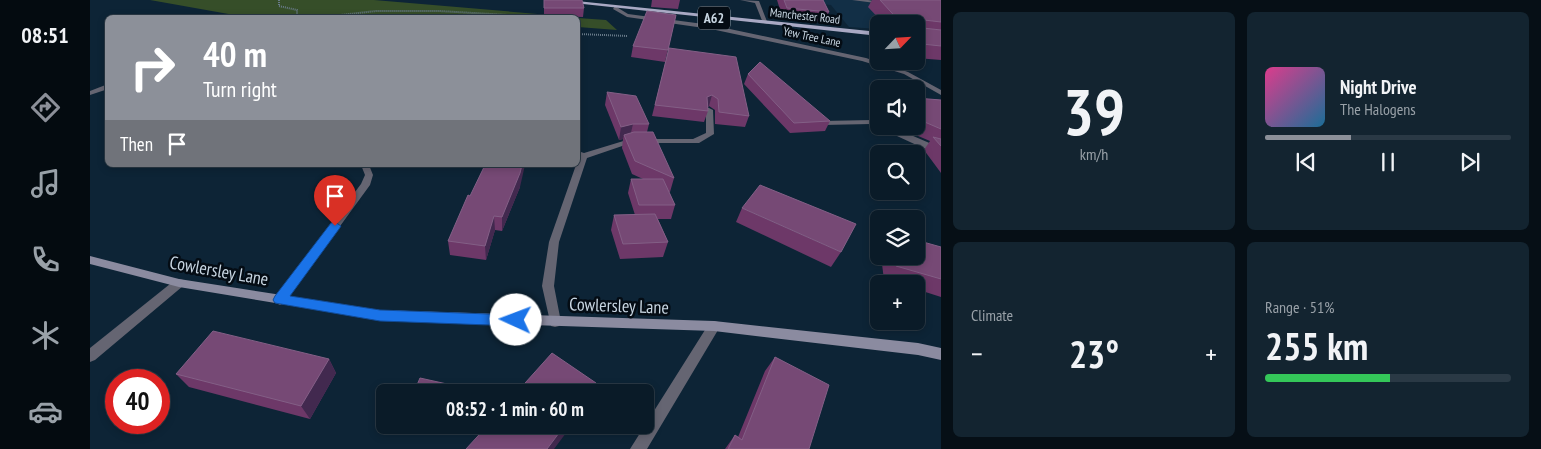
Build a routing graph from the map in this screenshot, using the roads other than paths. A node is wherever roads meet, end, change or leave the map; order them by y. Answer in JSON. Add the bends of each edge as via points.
{"nodes":[{"id":1,"x":549,"y":0,"type":"edge"},
{"id":2,"x":742,"y":0,"type":"edge"},
{"id":3,"x":854,"y":0,"type":"edge"},
{"id":4,"x":892,"y":4,"type":"edge"},
{"id":5,"x":615,"y":8,"type":"junction"},
{"id":6,"x":766,"y":23,"type":"junction"},
{"id":7,"x":870,"y":33,"type":"edge"},
{"id":8,"x":105,"y":87,"type":"edge"},
{"id":9,"x":941,"y":92,"type":"edge"},
{"id":10,"x":90,"y":93,"type":"edge"},
{"id":11,"x":709,"y":110,"type":"edge"},
{"id":12,"x":870,"y":122,"type":"edge"},
{"id":13,"x":823,"y":123,"type":"edge"},
{"id":14,"x":904,"y":135,"type":"edge"},
{"id":15,"x":941,"y":151,"type":"edge"},
{"id":16,"x":580,"y":154,"type":"edge"},
{"id":17,"x":366,"y":167,"type":"edge"},
{"id":18,"x":576,"y":167,"type":"edge"},
{"id":19,"x":90,"y":260,"type":"edge"},
{"id":20,"x":179,"y":284,"type":"junction"},
{"id":21,"x":280,"y":300,"type":"junction"},
{"id":22,"x":555,"y":322,"type":"junction"},
{"id":23,"x":714,"y":326,"type":"junction"},
{"id":24,"x":941,"y":354,"type":"edge"},
{"id":25,"x":90,"y":356,"type":"edge"},
{"id":26,"x":638,"y":449,"type":"edge"}],
"edges":[{"from":1,"to":5,"type":"main road","name":"Manchester Road","number":"A62"},
{"from":2,"to":6,"type":"street","via":[[757,2]]},
{"from":3,"to":4,"type":"street"},
{"from":5,"to":6,"type":"main road","name":"Manchester Road","number":"A62"},
{"from":5,"to":9,"type":"street","name":"Yew Tree Lane","via":[[627,15],[711,27],[864,59],[906,73]]},
{"from":6,"to":7,"type":"main road","name":"Manchester Road","number":"A62"},
{"from":8,"to":10,"type":"street"},
{"from":11,"to":16,"type":"street","via":[[710,134],[696,140],[630,141]]},
{"from":12,"to":13,"type":"street"},
{"from":14,"to":15,"type":"street","via":[[925,147]]},
{"from":17,"to":21,"type":"street","via":[[369,174],[365,185]]},
{"from":18,"to":22,"type":"street","via":[[554,242],[548,286]]},
{"from":19,"to":20,"type":"street","name":"Cowlersley Lane"},
{"from":20,"to":21,"type":"street","name":"Cowlersley Lane"},
{"from":20,"to":25,"type":"street"},
{"from":21,"to":22,"type":"street","name":"Cowlersley Lane","via":[[380,315]]},
{"from":22,"to":23,"type":"street","name":"Cowlersley Lane"},
{"from":23,"to":24,"type":"street","name":"Cowlersley Lane"},
{"from":23,"to":26,"type":"street"}]}
